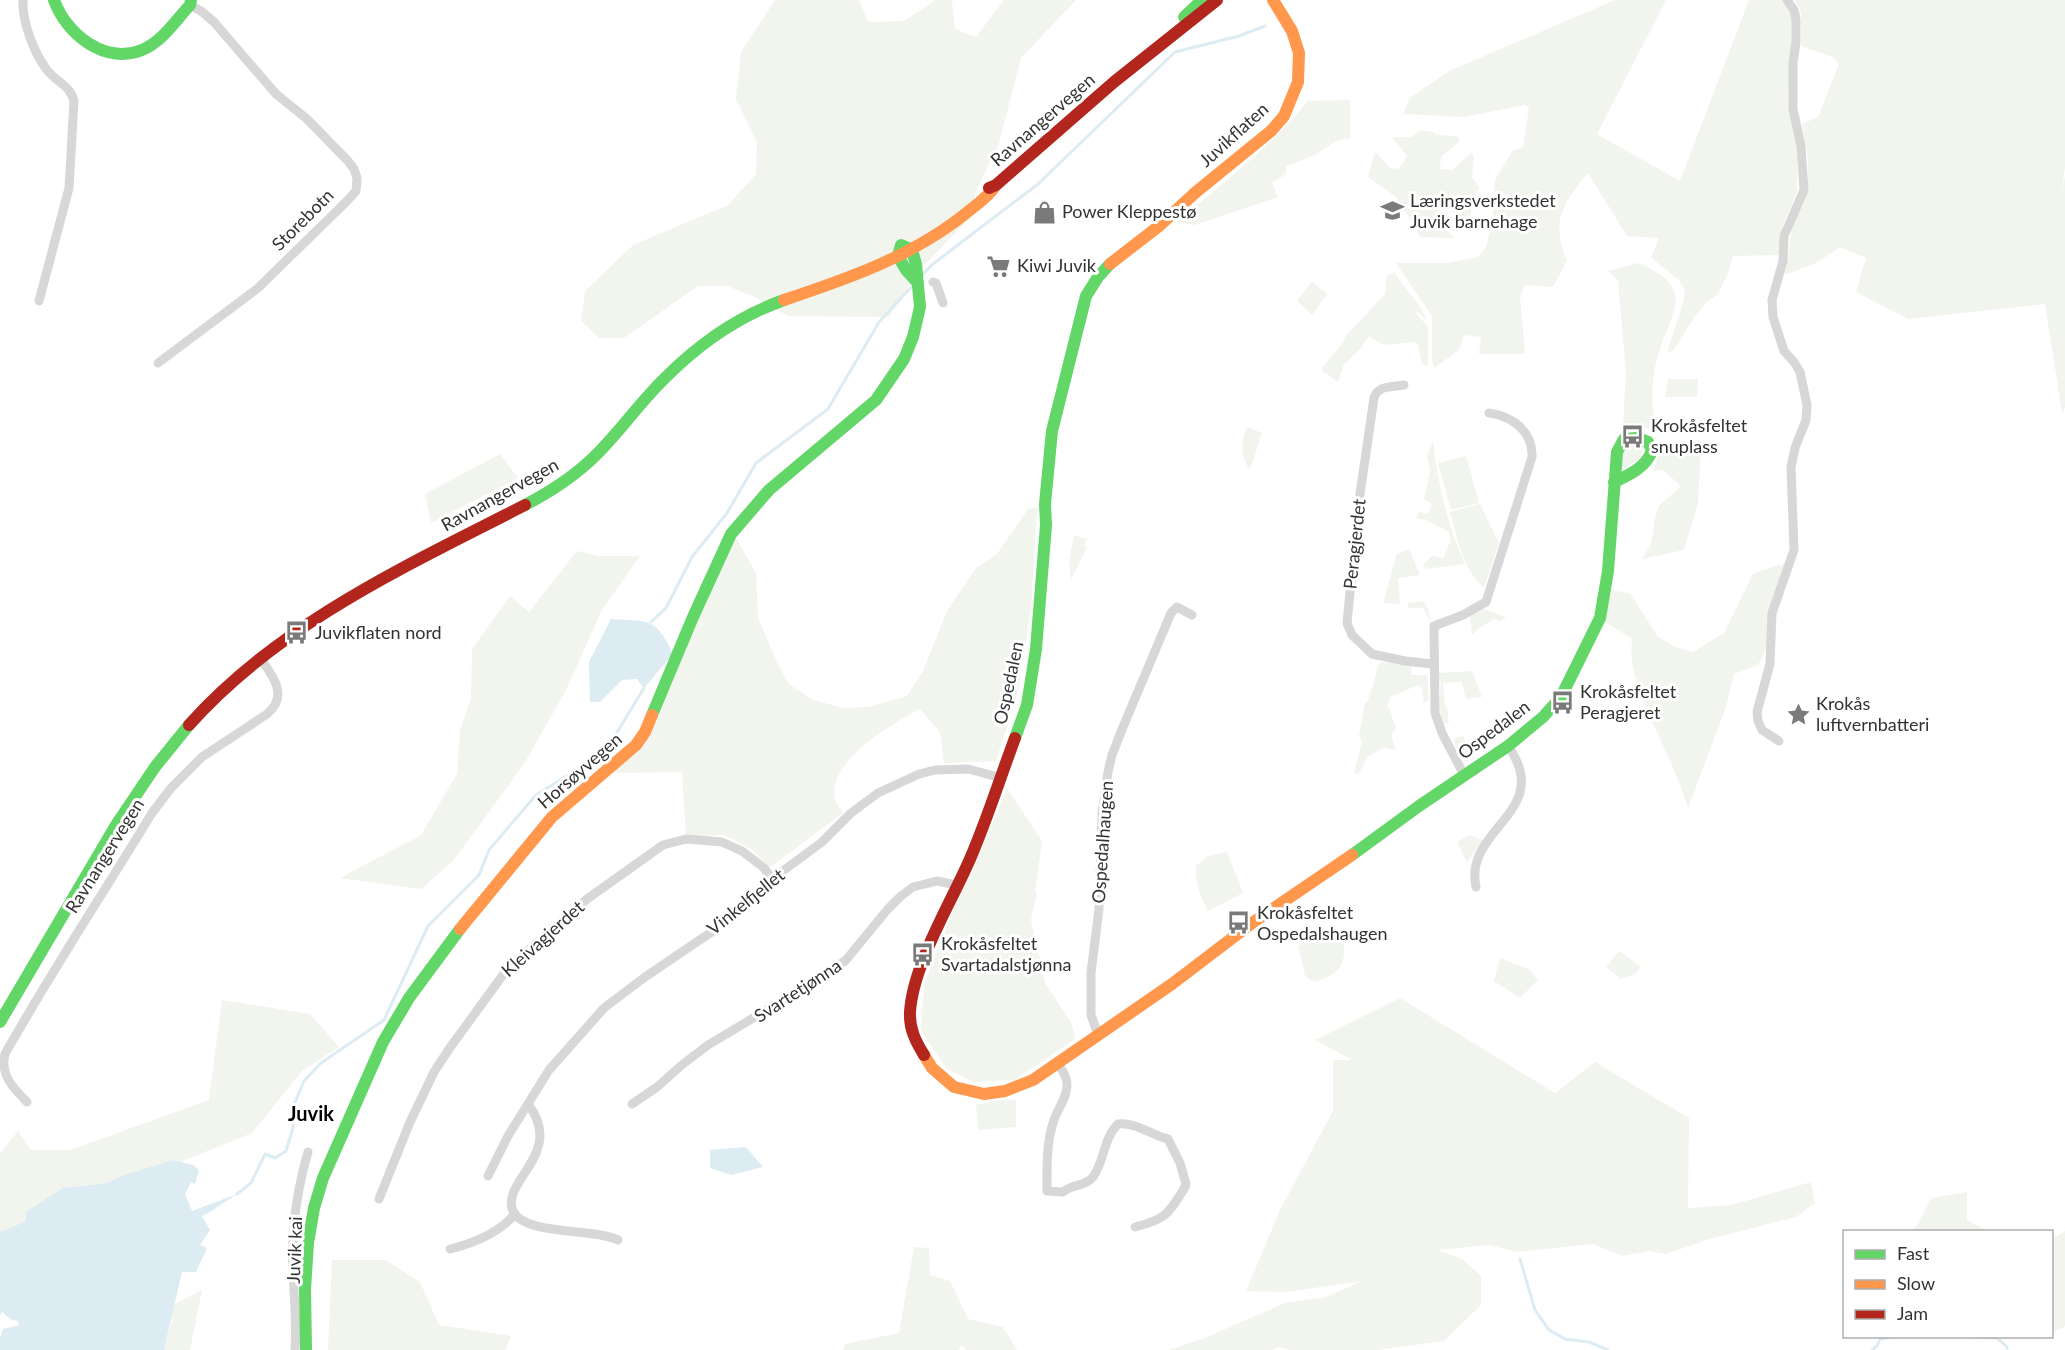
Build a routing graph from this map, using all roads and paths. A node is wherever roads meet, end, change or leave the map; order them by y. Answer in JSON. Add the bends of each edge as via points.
{"nodes":[{"id":1,"x":23,"y":0,"type":"edge"},
{"id":2,"x":54,"y":0,"type":"edge"},
{"id":3,"x":1202,"y":0,"type":"edge"},
{"id":4,"x":1217,"y":0,"type":"edge"},
{"id":5,"x":1273,"y":0,"type":"edge"},
{"id":6,"x":1787,"y":0,"type":"edge"},
{"id":7,"x":191,"y":3,"type":"edge"},
{"id":8,"x":1114,"y":81,"type":"junction"},
{"id":9,"x":1196,"y":192,"type":"joint"},
{"id":10,"x":904,"y":250,"type":"junction"},
{"id":11,"x":933,"y":282,"type":"dead end"},
{"id":12,"x":39,"y":301,"type":"dead end"},
{"id":13,"x":943,"y":303,"type":"dead end"},
{"id":14,"x":158,"y":363,"type":"dead end"},
{"id":15,"x":1404,"y":386,"type":"dead end"},
{"id":16,"x":1489,"y":413,"type":"dead end"},
{"id":17,"x":1614,"y":482,"type":"dead end"},
{"id":18,"x":1192,"y":615,"type":"dead end"},
{"id":19,"x":261,"y":658,"type":"junction"},
{"id":20,"x":1433,"y":664,"type":"junction"},
{"id":21,"x":1779,"y":741,"type":"dead end"},
{"id":22,"x":1508,"y":746,"type":"junction"},
{"id":23,"x":1464,"y":775,"type":"junction"},
{"id":24,"x":1002,"y":778,"type":"junction"},
{"id":25,"x":772,"y":879,"type":"junction"},
{"id":26,"x":956,"y":885,"type":"junction"},
{"id":27,"x":1476,"y":887,"type":"dead end"},
{"id":28,"x":0,"y":1022,"type":"edge"},
{"id":29,"x":1098,"y":1035,"type":"junction"},
{"id":30,"x":1057,"y":1063,"type":"junction"},
{"id":31,"x":27,"y":1102,"type":"dead end"},
{"id":32,"x":528,"y":1104,"type":"junction"},
{"id":33,"x":632,"y":1104,"type":"dead end"},
{"id":34,"x":308,"y":1152,"type":"dead end"},
{"id":35,"x":488,"y":1176,"type":"dead end"},
{"id":36,"x":379,"y":1199,"type":"dead end"},
{"id":37,"x":514,"y":1214,"type":"junction"},
{"id":38,"x":1135,"y":1227,"type":"dead end"},
{"id":39,"x":618,"y":1240,"type":"dead end"},
{"id":40,"x":450,"y":1249,"type":"dead end"},
{"id":41,"x":295,"y":1350,"type":"edge"},
{"id":42,"x":306,"y":1350,"type":"edge"}],
"edges":[{"from":1,"to":12,"type":"street","via":[[24,19],[46,69],[68,88],[74,101],[69,188]]},
{"from":2,"to":7,"type":"main road","name":"Storebotn","via":[[60,17],[87,44],[127,53],[154,43]]},
{"from":3,"to":8,"type":"main road","name":"Ravnangervegen"},
{"from":4,"to":8,"type":"main road","name":"Ravnangervegen"},
{"from":5,"to":9,"type":"main road","name":"Juvikflaten","via":[[1295,40],[1300,64],[1298,82],[1284,116],[1271,131]]},
{"from":6,"to":21,"type":"street","via":[[1796,19],[1793,110],[1801,146],[1804,190],[1784,236],[1783,261],[1772,300],[1784,351],[1800,372],[1807,405],[1791,467],[1794,550],[1772,613],[1770,664],[1757,712],[1762,730]]},
{"from":7,"to":14,"type":"street","name":"Storebotn","via":[[214,22],[276,94],[348,161],[357,185],[347,201],[258,288]]},
{"from":8,"to":10,"type":"main road","name":"Ravnangervegen","via":[[996,185]]},
{"from":9,"to":24,"type":"main road","name":"Ospedalen","via":[[1112,261],[1086,296],[1052,431],[1032,683]]},
{"from":10,"to":19,"type":"main road","name":"Ravnangervegen","via":[[744,318],[699,346],[660,383],[602,449],[564,481],[539,498],[349,597]]},
{"from":10,"to":42,"type":"main road","name":"Horsøyvegen","via":[[906,270],[916,281],[920,307],[913,337],[891,380],[876,400],[769,490],[731,534],[638,744],[554,814],[443,951],[384,1040],[335,1150],[310,1228],[305,1273]]},
{"from":11,"to":13,"type":"street"},
{"from":15,"to":20,"type":"street","name":"Peragjerdet","via":[[1380,388],[1374,398],[1347,623],[1352,635],[1372,654]]},
{"from":16,"to":20,"type":"street","via":[[1501,414],[1517,423],[1531,444],[1532,462],[1486,602],[1434,626]]},
{"from":17,"to":22,"type":"main road","name":"Ospedalen","via":[[1604,604],[1595,631],[1561,697]]},
{"from":18,"to":29,"type":"street","name":"Ospedalhaugen","via":[[1177,606],[1171,613],[1110,764],[1102,813],[1099,909],[1091,973],[1091,1015]]},
{"from":19,"to":28,"type":"main road","name":"Ravnangervegen","via":[[201,712],[155,767]]},
{"from":19,"to":31,"type":"street","name":"Ravnangervegen","via":[[277,684],[275,705],[201,757],[164,797],[5,1054],[4,1075]]},
{"from":20,"to":23,"type":"street","via":[[1435,713]]},
{"from":22,"to":23,"type":"main road","name":"Ospedalen"},
{"from":22,"to":27,"type":"street","via":[[1521,771],[1522,787],[1476,862]]},
{"from":23,"to":29,"type":"main road","name":"Ospedalen"},
{"from":24,"to":25,"type":"street","name":"Vinkelfjellet","via":[[968,769],[935,770],[911,777],[878,793]]},
{"from":24,"to":26,"type":"main road","name":"Ospedalen"},
{"from":25,"to":32,"type":"street","name":"Vinkelfjellet","via":[[712,931],[604,1008],[561,1055]]},
{"from":25,"to":36,"type":"street","name":"Kleivagjerdet","via":[[742,851],[722,842],[686,839],[663,845],[587,899],[508,968],[464,1028],[434,1072]]},
{"from":26,"to":30,"type":"main road","name":"Ospedalen","via":[[912,997],[911,1025],[920,1049],[948,1084],[984,1094],[1021,1086]]},
{"from":26,"to":33,"type":"street","name":"Svartetjønna","via":[[937,881],[913,887],[887,910],[846,960],[708,1046]]},
{"from":29,"to":30,"type":"main road","name":"Ospedalen"},
{"from":30,"to":38,"type":"street","via":[[1067,1086],[1048,1148],[1047,1191],[1063,1192],[1087,1182],[1109,1134],[1118,1124],[1128,1123],[1168,1139],[1177,1157],[1185,1187],[1160,1220]]},
{"from":32,"to":35,"type":"street","name":"Vinkelfjellet"},
{"from":32,"to":37,"type":"street","via":[[538,1127],[538,1147],[514,1190]]},
{"from":34,"to":41,"type":"street","name":"Juvik kai","via":[[294,1233]]},
{"from":37,"to":39,"type":"street","via":[[543,1227]]},
{"from":37,"to":40,"type":"street","via":[[485,1237]]}]}
